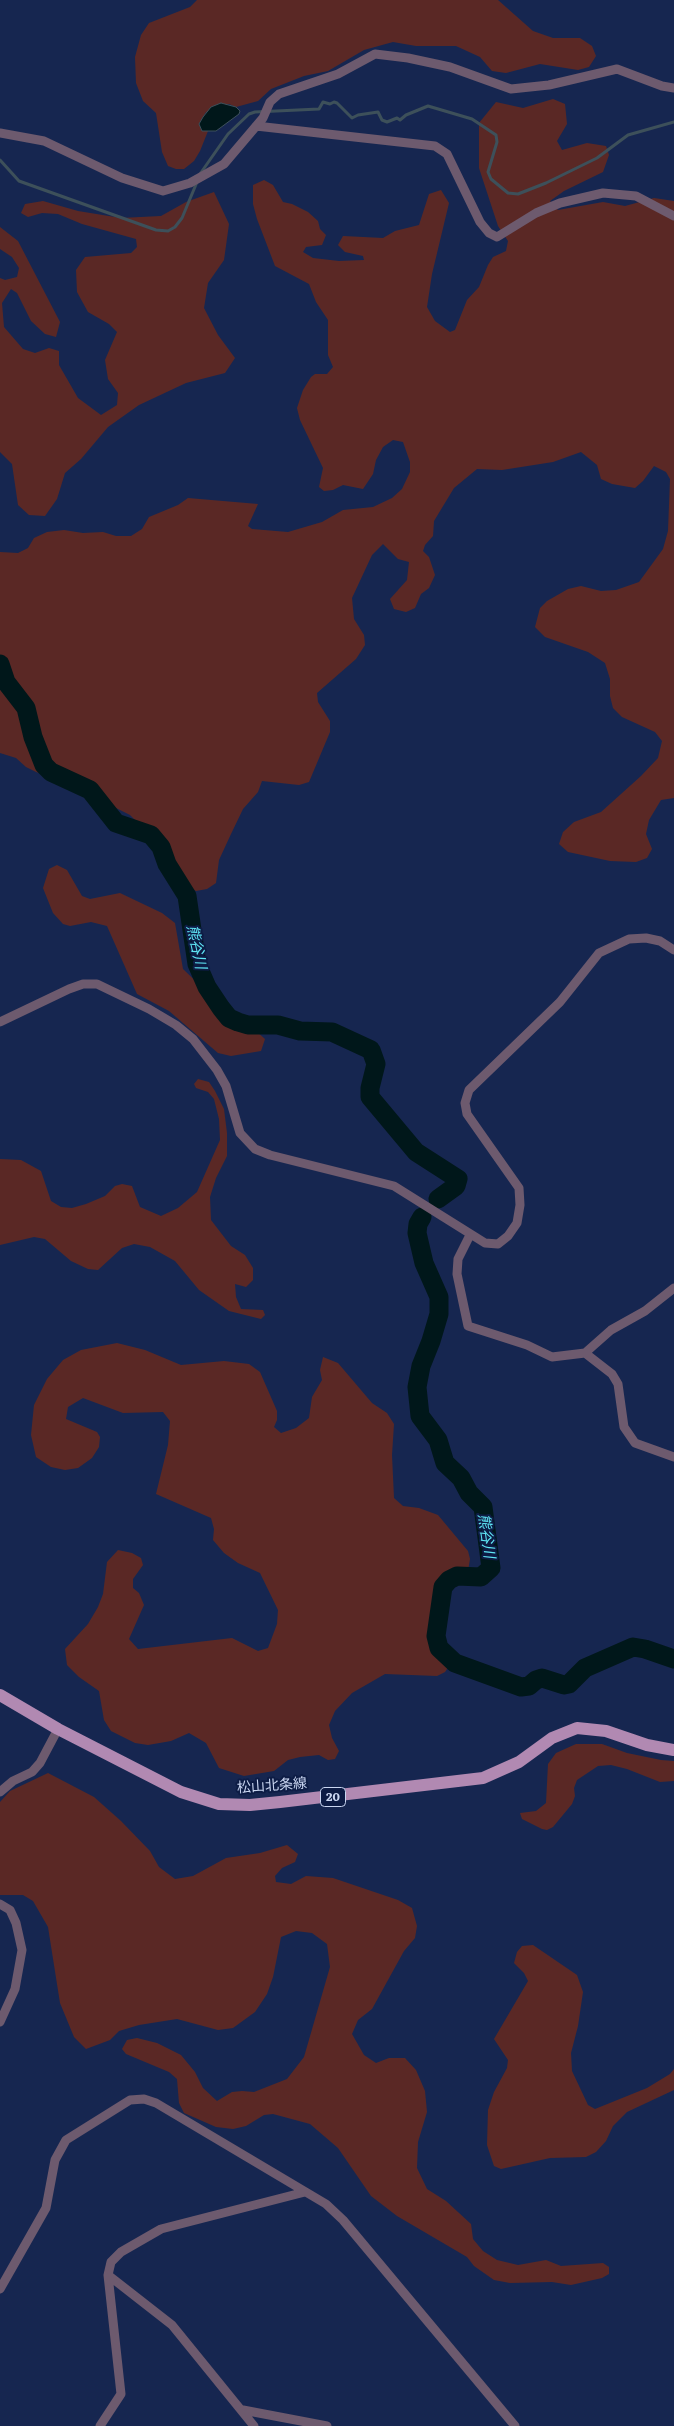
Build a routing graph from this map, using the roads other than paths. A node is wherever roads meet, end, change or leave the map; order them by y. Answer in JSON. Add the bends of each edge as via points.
{"nodes":[{"id":1,"x":674,"y":88,"type":"edge"},
{"id":2,"x":256,"y":126,"type":"junction"},
{"id":3,"x":0,"y":133,"type":"edge"},
{"id":4,"x":674,"y":216,"type":"edge"},
{"id":5,"x":674,"y":950,"type":"edge"},
{"id":6,"x":0,"y":1022,"type":"edge"},
{"id":7,"x":470,"y":1235,"type":"junction"},
{"id":8,"x":674,"y":1288,"type":"edge"},
{"id":9,"x":586,"y":1353,"type":"junction"},
{"id":10,"x":674,"y":1457,"type":"edge"},
{"id":11,"x":0,"y":1695,"type":"edge"},
{"id":12,"x":58,"y":1729,"type":"junction"},
{"id":13,"x":674,"y":1750,"type":"edge"},
{"id":14,"x":0,"y":1792,"type":"edge"},
{"id":15,"x":0,"y":1904,"type":"edge"},
{"id":16,"x":0,"y":2022,"type":"edge"},
{"id":17,"x":305,"y":2192,"type":"junction"},
{"id":18,"x":108,"y":2275,"type":"junction"},
{"id":19,"x":0,"y":2289,"type":"edge"},
{"id":20,"x":243,"y":2410,"type":"junction"},
{"id":21,"x":100,"y":2426,"type":"edge"},
{"id":22,"x":254,"y":2426,"type":"edge"},
{"id":23,"x":327,"y":2426,"type":"edge"},
{"id":24,"x":515,"y":2426,"type":"edge"}],
"edges":[{"from":1,"to":2,"type":"street","via":[[617,69],[549,85],[512,89],[450,67],[375,54],[338,74],[279,94],[270,102]]},
{"from":2,"to":3,"type":"street","via":[[224,164],[190,183],[163,191],[122,178],[44,141]]},
{"from":2,"to":4,"type":"street","via":[[435,146],[447,154],[480,222],[497,237],[536,213],[602,192],[636,196]]},
{"from":5,"to":7,"type":"street","via":[[660,941],[646,938],[629,939],[599,954],[560,1002],[469,1090],[467,1114],[519,1188],[520,1205],[516,1223],[498,1244],[485,1243]]},
{"from":6,"to":7,"type":"street","via":[[69,989],[97,984],[149,1009],[193,1039],[217,1070],[226,1086],[240,1133],[255,1149],[394,1186]]},
{"from":7,"to":9,"type":"street","via":[[458,1259],[457,1274],[468,1326],[527,1345],[552,1357]]},
{"from":8,"to":9,"type":"street","via":[[645,1311],[611,1330]]},
{"from":9,"to":10,"type":"street","via":[[612,1374],[618,1384],[624,1427],[634,1443]]},
{"from":11,"to":12,"type":"main road","name":"松山北条線","number":"20"},
{"from":12,"to":13,"type":"main road","name":"松山北条線","number":"20","via":[[181,1792],[219,1804],[250,1805],[483,1778],[519,1762],[552,1738],[578,1728],[606,1731]]},
{"from":12,"to":14,"type":"street","via":[[32,1772]]},
{"from":15,"to":16,"type":"street","via":[[10,1910],[21,1936],[22,1950],[15,1990]]},
{"from":17,"to":18,"type":"street","via":[[162,2230],[120,2252],[111,2262]]},
{"from":17,"to":19,"type":"street","via":[[156,2103],[144,2099],[130,2100],[66,2140],[55,2160],[46,2208]]},
{"from":17,"to":24,"type":"street","via":[[326,2204],[343,2220]]},
{"from":18,"to":20,"type":"street","via":[[172,2325]]},
{"from":18,"to":21,"type":"street","via":[[121,2394]]},
{"from":20,"to":22,"type":"street"},
{"from":20,"to":23,"type":"street"}]}
